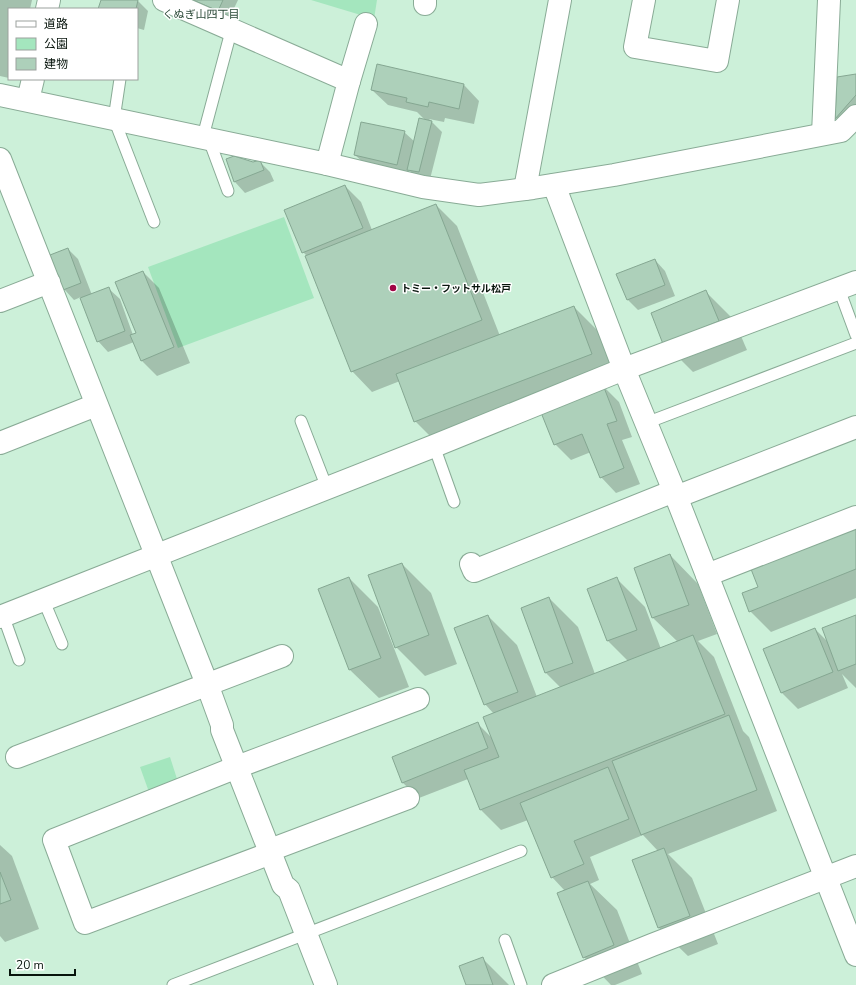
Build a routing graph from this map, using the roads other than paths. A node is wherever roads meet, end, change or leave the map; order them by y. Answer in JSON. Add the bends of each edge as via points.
{"nodes":[{"id":1,"x":164,"y":0,"type":"edge"},
{"id":2,"x":560,"y":0,"type":"edge"},
{"id":3,"x":644,"y":0,"type":"edge"},
{"id":4,"x":728,"y":0,"type":"edge"},
{"id":5,"x":829,"y":0,"type":"edge"},
{"id":6,"x":366,"y":24,"type":"dead end"},
{"id":7,"x":229,"y":39,"type":"dead end"},
{"id":8,"x":33,"y":80,"type":"edge"},
{"id":9,"x":120,"y":80,"type":"edge"},
{"id":10,"x":349,"y":81,"type":"junction"},
{"id":11,"x":0,"y":95,"type":"edge"},
{"id":12,"x":28,"y":100,"type":"junction"},
{"id":13,"x":856,"y":116,"type":"edge"},
{"id":14,"x":114,"y":119,"type":"junction"},
{"id":15,"x":823,"y":134,"type":"junction"},
{"id":16,"x":208,"y":139,"type":"junction"},
{"id":17,"x":0,"y":159,"type":"edge"},
{"id":18,"x":327,"y":164,"type":"junction"},
{"id":19,"x":554,"y":185,"type":"junction"},
{"id":20,"x":525,"y":188,"type":"junction"},
{"id":21,"x":228,"y":191,"type":"dead end"},
{"id":22,"x":154,"y":222,"type":"dead end"},
{"id":23,"x":49,"y":282,"type":"junction"},
{"id":24,"x":847,"y":285,"type":"edge"},
{"id":25,"x":0,"y":301,"type":"edge"},
{"id":26,"x":856,"y":335,"type":"edge"},
{"id":27,"x":856,"y":343,"type":"edge"},
{"id":28,"x":624,"y":369,"type":"junction"},
{"id":29,"x":96,"y":404,"type":"junction"},
{"id":30,"x":301,"y":421,"type":"dead end"},
{"id":31,"x":646,"y":423,"type":"junction"},
{"id":32,"x":856,"y":427,"type":"edge"},
{"id":33,"x":0,"y":443,"type":"edge"},
{"id":34,"x":434,"y":446,"type":"junction"},
{"id":35,"x":327,"y":488,"type":"junction"},
{"id":36,"x":675,"y":494,"type":"junction"},
{"id":37,"x":454,"y":502,"type":"dead end"},
{"id":38,"x":856,"y":517,"type":"edge"},
{"id":39,"x":156,"y":554,"type":"junction"},
{"id":40,"x":471,"y":564,"type":"dead end"},
{"id":41,"x":706,"y":574,"type":"junction"},
{"id":42,"x":43,"y":599,"type":"junction"},
{"id":43,"x":1,"y":616,"type":"edge"},
{"id":44,"x":62,"y":644,"type":"dead end"},
{"id":45,"x":282,"y":656,"type":"dead end"},
{"id":46,"x":19,"y":660,"type":"dead end"},
{"id":47,"x":207,"y":684,"type":"junction"},
{"id":48,"x":418,"y":699,"type":"dead end"},
{"id":49,"x":17,"y":757,"type":"dead end"},
{"id":50,"x":237,"y":767,"type":"junction"},
{"id":51,"x":408,"y":798,"type":"dead end"},
{"id":52,"x":270,"y":850,"type":"junction"},
{"id":53,"x":520,"y":850,"type":"dead end"},
{"id":54,"x":856,"y":866,"type":"edge"},
{"id":55,"x":825,"y":878,"type":"junction"},
{"id":56,"x":306,"y":933,"type":"junction"},
{"id":57,"x":505,"y":940,"type":"dead end"},
{"id":58,"x":856,"y":955,"type":"edge"},
{"id":59,"x":173,"y":985,"type":"edge"},
{"id":60,"x":326,"y":985,"type":"edge"},
{"id":61,"x":521,"y":985,"type":"edge"},
{"id":62,"x":553,"y":985,"type":"edge"}],
"edges":[{"from":1,"to":10,"type":"street"},
{"from":2,"to":20,"type":"street"},
{"from":3,"to":4,"type":"street","via":[[635,48],[717,61]]},
{"from":5,"to":15,"type":"street"},
{"from":6,"to":10,"type":"street"},
{"from":7,"to":16,"type":"lane","via":[[205,129]]},
{"from":8,"to":12,"type":"street"},
{"from":9,"to":14,"type":"lane"},
{"from":10,"to":18,"type":"street"},
{"from":11,"to":12,"type":"street"},
{"from":12,"to":14,"type":"street"},
{"from":13,"to":15,"type":"street","via":[[841,131]]},
{"from":14,"to":16,"type":"street"},
{"from":14,"to":22,"type":"lane"},
{"from":15,"to":19,"type":"street"},
{"from":16,"to":18,"type":"street"},
{"from":16,"to":21,"type":"lane"},
{"from":17,"to":23,"type":"street"},
{"from":18,"to":20,"type":"street","via":[[423,187],[479,195]]},
{"from":19,"to":20,"type":"street"},
{"from":19,"to":28,"type":"street"},
{"from":23,"to":25,"type":"street"},
{"from":23,"to":29,"type":"street"},
{"from":24,"to":26,"type":"lane"},
{"from":24,"to":28,"type":"street"},
{"from":27,"to":31,"type":"lane"},
{"from":28,"to":31,"type":"street"},
{"from":28,"to":34,"type":"street"},
{"from":29,"to":33,"type":"street"},
{"from":29,"to":39,"type":"street"},
{"from":30,"to":35,"type":"lane"},
{"from":31,"to":36,"type":"street"},
{"from":32,"to":36,"type":"street"},
{"from":34,"to":35,"type":"street"},
{"from":34,"to":37,"type":"lane"},
{"from":35,"to":39,"type":"street"},
{"from":36,"to":40,"type":"street","via":[[474,571]]},
{"from":36,"to":41,"type":"street"},
{"from":38,"to":41,"type":"street"},
{"from":39,"to":42,"type":"street"},
{"from":39,"to":47,"type":"street"},
{"from":41,"to":55,"type":"street"},
{"from":42,"to":43,"type":"street"},
{"from":42,"to":44,"type":"lane"},
{"from":43,"to":46,"type":"lane"},
{"from":45,"to":47,"type":"street"},
{"from":47,"to":49,"type":"street"},
{"from":47,"to":50,"type":"street"},
{"from":48,"to":50,"type":"street"},
{"from":50,"to":52,"type":"street"},
{"from":50,"to":52,"type":"street","via":[[54,840],[85,923],[263,856]]},
{"from":51,"to":52,"type":"street"},
{"from":52,"to":56,"type":"street","via":[[283,885],[288,890]]},
{"from":53,"to":56,"type":"lane"},
{"from":54,"to":55,"type":"street"},
{"from":55,"to":58,"type":"street"},
{"from":55,"to":62,"type":"street"},
{"from":56,"to":59,"type":"lane"},
{"from":56,"to":60,"type":"street"},
{"from":57,"to":61,"type":"lane"}]}
